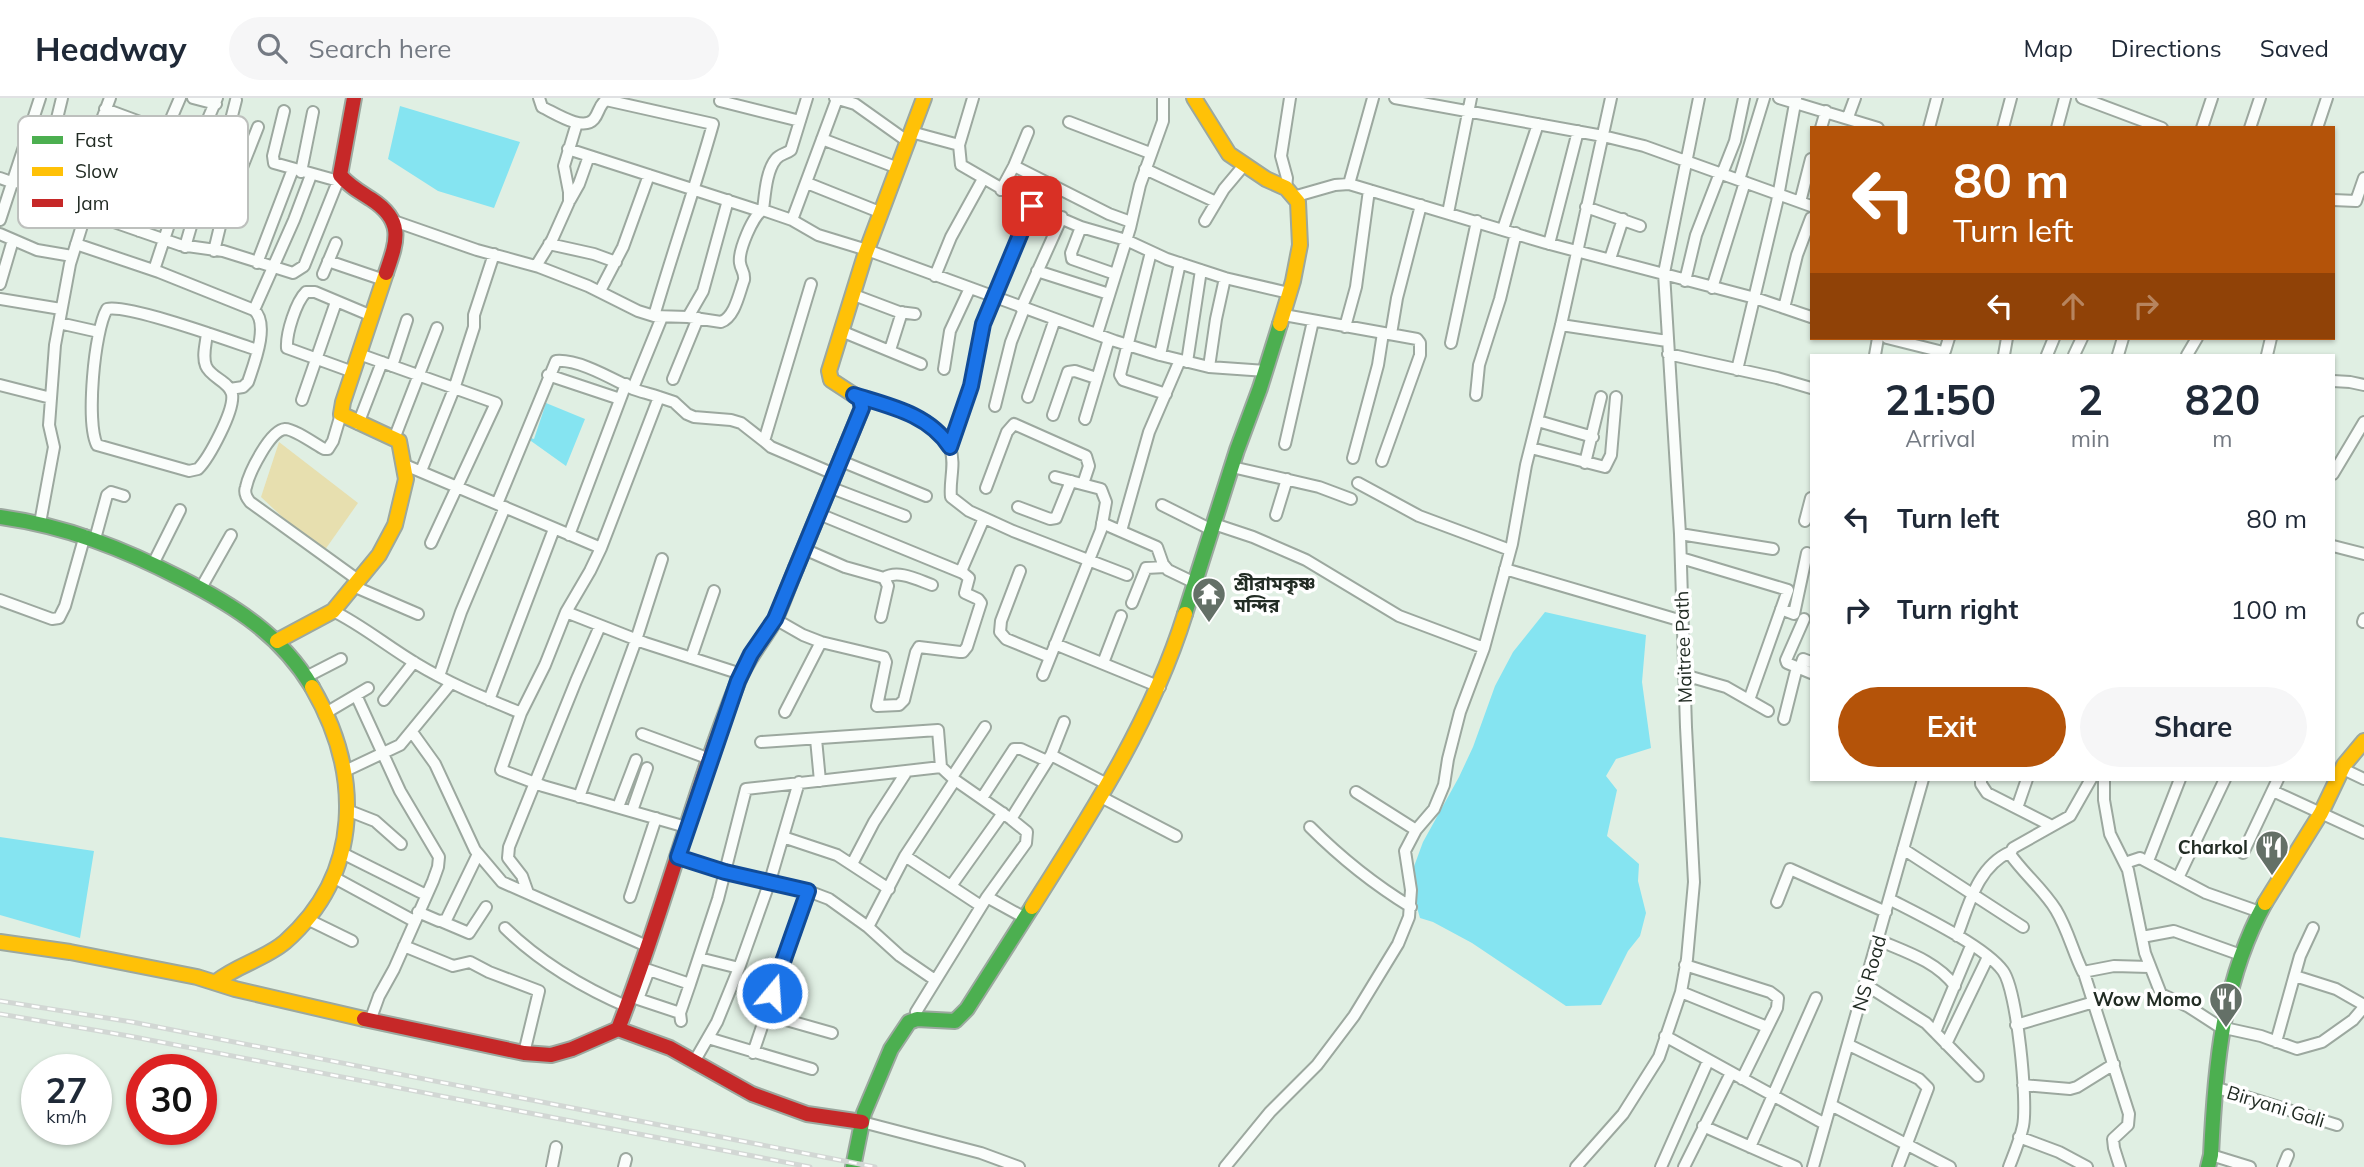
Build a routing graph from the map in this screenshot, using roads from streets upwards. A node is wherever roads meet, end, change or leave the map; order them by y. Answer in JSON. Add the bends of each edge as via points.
{"nodes":[{"id":1,"x":40,"y":98,"type":"edge"},
{"id":2,"x":62,"y":98,"type":"edge"},
{"id":3,"x":110,"y":98,"type":"edge"},
{"id":4,"x":180,"y":98,"type":"edge"},
{"id":5,"x":193,"y":98,"type":"edge"},
{"id":6,"x":354,"y":98,"type":"edge"},
{"id":7,"x":539,"y":98,"type":"edge"},
{"id":8,"x":807,"y":98,"type":"edge"},
{"id":9,"x":836,"y":98,"type":"edge"},
{"id":10,"x":924,"y":98,"type":"edge"},
{"id":11,"x":972,"y":98,"type":"edge"},
{"id":12,"x":1163,"y":98,"type":"edge"},
{"id":13,"x":1194,"y":98,"type":"edge"},
{"id":14,"x":1290,"y":98,"type":"edge"},
{"id":15,"x":1373,"y":98,"type":"edge"},
{"id":16,"x":1395,"y":98,"type":"edge"},
{"id":17,"x":1471,"y":98,"type":"edge"},
{"id":18,"x":1611,"y":98,"type":"edge"},
{"id":19,"x":1699,"y":98,"type":"edge"},
{"id":20,"x":1744,"y":98,"type":"edge"},
{"id":21,"x":1765,"y":98,"type":"edge"},
{"id":22,"x":1779,"y":98,"type":"edge"},
{"id":23,"x":1855,"y":98,"type":"edge"},
{"id":24,"x":1937,"y":98,"type":"edge"},
{"id":25,"x":2011,"y":98,"type":"edge"},
{"id":26,"x":2065,"y":98,"type":"edge"},
{"id":27,"x":2082,"y":98,"type":"edge"},
{"id":28,"x":2212,"y":98,"type":"edge"},
{"id":29,"x":2260,"y":98,"type":"edge"},
{"id":30,"x":2327,"y":98,"type":"edge"},
{"id":31,"x":720,"y":100,"type":"edge"},
{"id":32,"x":1795,"y":100,"type":"edge"},
{"id":33,"x":217,"y":101,"type":"edge"},
{"id":34,"x":105,"y":109,"type":"junction"},
{"id":35,"x":284,"y":111,"type":"dead end"},
{"id":36,"x":1470,"y":111,"type":"junction"},
{"id":37,"x":1826,"y":111,"type":"junction"},
{"id":38,"x":313,"y":112,"type":"dead end"},
{"id":39,"x":34,"y":116,"type":"edge"},
{"id":40,"x":58,"y":116,"type":"edge"},
{"id":41,"x":103,"y":116,"type":"edge"},
{"id":42,"x":124,"y":116,"type":"edge"},
{"id":43,"x":172,"y":116,"type":"edge"},
{"id":44,"x":1848,"y":117,"type":"junction"},
{"id":45,"x":800,"y":121,"type":"junction"},
{"id":46,"x":1069,"y":122,"type":"dead end"},
{"id":47,"x":577,"y":123,"type":"junction"},
{"id":48,"x":713,"y":124,"type":"junction"},
{"id":49,"x":1538,"y":124,"type":"junction"},
{"id":50,"x":1822,"y":126,"type":"edge"},
{"id":51,"x":1870,"y":126,"type":"edge"},
{"id":52,"x":1930,"y":126,"type":"edge"},
{"id":53,"x":2004,"y":126,"type":"edge"},
{"id":54,"x":2058,"y":126,"type":"edge"},
{"id":55,"x":2157,"y":126,"type":"edge"},
{"id":56,"x":2203,"y":126,"type":"edge"},
{"id":57,"x":2251,"y":126,"type":"edge"},
{"id":58,"x":2318,"y":126,"type":"edge"},
{"id":59,"x":258,"y":127,"type":"dead end"},
{"id":60,"x":1578,"y":131,"type":"junction"},
{"id":61,"x":1028,"y":132,"type":"dead end"},
{"id":62,"x":909,"y":136,"type":"junction"},
{"id":63,"x":1602,"y":136,"type":"junction"},
{"id":64,"x":822,"y":139,"type":"junction"},
{"id":65,"x":959,"y":145,"type":"junction"},
{"id":66,"x":568,"y":149,"type":"junction"},
{"id":67,"x":1150,"y":153,"type":"junction"},
{"id":68,"x":248,"y":155,"type":"edge"},
{"id":69,"x":589,"y":156,"type":"junction"},
{"id":70,"x":1686,"y":162,"type":"junction"},
{"id":71,"x":1810,"y":163,"type":"edge"},
{"id":72,"x":1245,"y":164,"type":"junction"},
{"id":73,"x":1014,"y":166,"type":"junction"},
{"id":74,"x":898,"y":168,"type":"junction"},
{"id":75,"x":1145,"y":169,"type":"junction"},
{"id":76,"x":18,"y":170,"type":"edge"},
{"id":77,"x":302,"y":172,"type":"junction"},
{"id":78,"x":1721,"y":173,"type":"junction"},
{"id":79,"x":649,"y":175,"type":"junction"},
{"id":80,"x":0,"y":178,"type":"edge"},
{"id":81,"x":2364,"y":178,"type":"edge"},
{"id":82,"x":983,"y":179,"type":"junction"},
{"id":83,"x":341,"y":181,"type":"junction"},
{"id":84,"x":1742,"y":181,"type":"junction"},
{"id":85,"x":14,"y":183,"type":"junction"},
{"id":86,"x":807,"y":183,"type":"junction"},
{"id":87,"x":1349,"y":184,"type":"junction"},
{"id":88,"x":695,"y":189,"type":"junction"},
{"id":89,"x":1001,"y":190,"type":"junction"},
{"id":90,"x":1368,"y":190,"type":"junction"},
{"id":91,"x":1289,"y":192,"type":"junction"},
{"id":92,"x":1778,"y":195,"type":"junction"},
{"id":93,"x":728,"y":200,"type":"junction"},
{"id":94,"x":2335,"y":200,"type":"edge"},
{"id":95,"x":569,"y":202,"type":"junction"},
{"id":96,"x":1216,"y":202,"type":"junction"},
{"id":97,"x":1800,"y":202,"type":"junction"},
{"id":98,"x":1421,"y":205,"type":"junction"},
{"id":99,"x":1032,"y":206,"type":"junction"},
{"id":100,"x":1810,"y":206,"type":"edge"},
{"id":101,"x":1586,"y":207,"type":"junction"},
{"id":102,"x":762,"y":211,"type":"junction"},
{"id":103,"x":882,"y":213,"type":"junction"},
{"id":104,"x":1448,"y":213,"type":"junction"},
{"id":105,"x":1062,"y":217,"type":"junction"},
{"id":106,"x":1623,"y":219,"type":"junction"},
{"id":107,"x":0,"y":220,"type":"edge"},
{"id":108,"x":792,"y":220,"type":"junction"},
{"id":109,"x":394,"y":221,"type":"junction"},
{"id":110,"x":1205,"y":221,"type":"dead end"},
{"id":111,"x":1477,"y":221,"type":"junction"},
{"id":112,"x":1810,"y":221,"type":"edge"},
{"id":113,"x":1131,"y":222,"type":"junction"},
{"id":114,"x":1640,"y":226,"type":"dead end"},
{"id":115,"x":1082,"y":227,"type":"junction"},
{"id":116,"x":80,"y":228,"type":"edge"},
{"id":117,"x":133,"y":228,"type":"edge"},
{"id":118,"x":140,"y":228,"type":"edge"},
{"id":119,"x":169,"y":228,"type":"edge"},
{"id":120,"x":192,"y":228,"type":"edge"},
{"id":121,"x":220,"y":228,"type":"edge"},
{"id":122,"x":1503,"y":229,"type":"junction"},
{"id":123,"x":139,"y":231,"type":"junction"},
{"id":124,"x":1516,"y":233,"type":"junction"},
{"id":125,"x":0,"y":234,"type":"edge"},
{"id":126,"x":13,"y":240,"type":"junction"},
{"id":127,"x":165,"y":240,"type":"junction"},
{"id":128,"x":1126,"y":240,"type":"junction"},
{"id":129,"x":336,"y":243,"type":"dead end"},
{"id":130,"x":76,"y":244,"type":"junction"},
{"id":131,"x":549,"y":244,"type":"junction"},
{"id":132,"x":1549,"y":244,"type":"junction"},
{"id":133,"x":185,"y":247,"type":"junction"},
{"id":134,"x":867,"y":250,"type":"junction"},
{"id":135,"x":1576,"y":250,"type":"junction"},
{"id":136,"x":214,"y":251,"type":"junction"},
{"id":137,"x":1151,"y":252,"type":"junction"},
{"id":138,"x":494,"y":254,"type":"junction"},
{"id":139,"x":72,"y":256,"type":"junction"},
{"id":140,"x":1610,"y":259,"type":"junction"},
{"id":141,"x":328,"y":261,"type":"junction"},
{"id":142,"x":616,"y":262,"type":"junction"},
{"id":143,"x":257,"y":263,"type":"junction"},
{"id":144,"x":1180,"y":263,"type":"junction"},
{"id":145,"x":536,"y":266,"type":"junction"},
{"id":146,"x":273,"y":268,"type":"junction"},
{"id":147,"x":154,"y":270,"type":"junction"},
{"id":148,"x":1201,"y":270,"type":"junction"},
{"id":149,"x":1037,"y":271,"type":"junction"},
{"id":150,"x":1664,"y":273,"type":"junction"},
{"id":151,"x":323,"y":274,"type":"dead end"},
{"id":152,"x":1115,"y":274,"type":"junction"},
{"id":153,"x":935,"y":276,"type":"junction"},
{"id":154,"x":1225,"y":278,"type":"junction"},
{"id":155,"x":384,"y":280,"type":"junction"},
{"id":156,"x":1685,"y":281,"type":"junction"},
{"id":157,"x":0,"y":284,"type":"edge"},
{"id":158,"x":811,"y":284,"type":"dead end"},
{"id":159,"x":970,"y":288,"type":"junction"},
{"id":160,"x":1712,"y":288,"type":"junction"},
{"id":161,"x":600,"y":291,"type":"junction"},
{"id":162,"x":1289,"y":293,"type":"junction"},
{"id":163,"x":1109,"y":294,"type":"junction"},
{"id":164,"x":853,"y":295,"type":"junction"},
{"id":165,"x":994,"y":297,"type":"junction"},
{"id":166,"x":1755,"y":298,"type":"junction"},
{"id":167,"x":0,"y":299,"type":"edge"},
{"id":168,"x":336,"y":302,"type":"junction"},
{"id":169,"x":1022,"y":308,"type":"junction"},
{"id":170,"x":1784,"y":308,"type":"junction"},
{"id":171,"x":61,"y":309,"type":"junction"},
{"id":172,"x":254,"y":310,"type":"junction"},
{"id":173,"x":902,"y":312,"type":"junction"},
{"id":174,"x":915,"y":314,"type":"dead end"},
{"id":175,"x":1284,"y":315,"type":"junction"},
{"id":176,"x":372,"y":316,"type":"junction"},
{"id":177,"x":658,"y":316,"type":"junction"},
{"id":178,"x":693,"y":317,"type":"junction"},
{"id":179,"x":1810,"y":317,"type":"edge"},
{"id":180,"x":1055,"y":319,"type":"junction"},
{"id":181,"x":407,"y":320,"type":"dead end"},
{"id":182,"x":1312,"y":321,"type":"junction"},
{"id":183,"x":59,"y":323,"type":"junction"},
{"id":184,"x":1561,"y":325,"type":"junction"},
{"id":185,"x":1345,"y":327,"type":"junction"},
{"id":186,"x":437,"y":328,"type":"dead end"},
{"id":187,"x":841,"y":331,"type":"junction"},
{"id":188,"x":99,"y":332,"type":"junction"},
{"id":189,"x":207,"y":333,"type":"junction"},
{"id":190,"x":1097,"y":334,"type":"junction"},
{"id":191,"x":1387,"y":334,"type":"junction"},
{"id":192,"x":1109,"y":339,"type":"junction"},
{"id":193,"x":1894,"y":340,"type":"edge"},
{"id":194,"x":1667,"y":341,"type":"junction"},
{"id":195,"x":1451,"y":343,"type":"dead end"},
{"id":196,"x":1127,"y":345,"type":"junction"},
{"id":197,"x":257,"y":350,"type":"junction"},
{"id":198,"x":890,"y":350,"type":"junction"},
{"id":199,"x":359,"y":354,"type":"junction"},
{"id":200,"x":1668,"y":354,"type":"junction"},
{"id":201,"x":1942,"y":354,"type":"edge"},
{"id":202,"x":1160,"y":355,"type":"junction"},
{"id":203,"x":316,"y":358,"type":"junction"},
{"id":204,"x":1184,"y":361,"type":"junction"},
{"id":205,"x":387,"y":364,"type":"junction"},
{"id":206,"x":921,"y":364,"type":"dead end"},
{"id":207,"x":1209,"y":367,"type":"junction"},
{"id":208,"x":944,"y":369,"type":"dead end"},
{"id":209,"x":1737,"y":370,"type":"junction"},
{"id":210,"x":1266,"y":371,"type":"junction"},
{"id":211,"x":353,"y":372,"type":"junction"},
{"id":212,"x":419,"y":375,"type":"junction"},
{"id":213,"x":548,"y":375,"type":"junction"},
{"id":214,"x":1096,"y":378,"type":"junction"},
{"id":215,"x":673,"y":379,"type":"dead end"},
{"id":216,"x":2335,"y":381,"type":"edge"},
{"id":217,"x":0,"y":385,"type":"edge"},
{"id":218,"x":2364,"y":385,"type":"edge"},
{"id":219,"x":629,"y":386,"type":"junction"},
{"id":220,"x":1810,"y":388,"type":"edge"},
{"id":221,"x":230,"y":389,"type":"junction"},
{"id":222,"x":454,"y":389,"type":"junction"},
{"id":223,"x":1166,"y":394,"type":"junction"},
{"id":224,"x":854,"y":395,"type":"junction"},
{"id":225,"x":1476,"y":395,"type":"dead end"},
{"id":226,"x":659,"y":397,"type":"junction"},
{"id":227,"x":1028,"y":397,"type":"dead end"},
{"id":228,"x":1601,"y":397,"type":"dead end"},
{"id":229,"x":1616,"y":397,"type":"dead end"},
{"id":230,"x":51,"y":398,"type":"junction"},
{"id":231,"x":620,"y":399,"type":"junction"},
{"id":232,"x":302,"y":400,"type":"dead end"},
{"id":233,"x":995,"y":406,"type":"dead end"},
{"id":234,"x":341,"y":414,"type":"junction"},
{"id":235,"x":1053,"y":415,"type":"dead end"},
{"id":236,"x":1085,"y":419,"type":"dead end"},
{"id":237,"x":1538,"y":421,"type":"junction"},
{"id":238,"x":2364,"y":422,"type":"edge"},
{"id":239,"x":358,"y":424,"type":"junction"},
{"id":240,"x":1593,"y":437,"type":"junction"},
{"id":241,"x":394,"y":439,"type":"junction"},
{"id":242,"x":764,"y":441,"type":"junction"},
{"id":243,"x":1285,"y":444,"type":"dead end"},
{"id":244,"x":950,"y":447,"type":"junction"},
{"id":245,"x":1531,"y":448,"type":"junction"},
{"id":246,"x":1353,"y":458,"type":"dead end"},
{"id":247,"x":1382,"y":461,"type":"dead end"},
{"id":248,"x":1586,"y":463,"type":"junction"},
{"id":249,"x":405,"y":465,"type":"junction"},
{"id":250,"x":1232,"y":467,"type":"junction"},
{"id":251,"x":421,"y":471,"type":"junction"},
{"id":252,"x":2335,"y":471,"type":"edge"},
{"id":253,"x":835,"y":474,"type":"junction"},
{"id":254,"x":1055,"y":477,"type":"dead end"},
{"id":255,"x":1287,"y":479,"type":"junction"},
{"id":256,"x":1071,"y":481,"type":"junction"},
{"id":257,"x":1359,"y":482,"type":"dead end"},
{"id":258,"x":1083,"y":484,"type":"junction"},
{"id":259,"x":455,"y":487,"type":"junction"},
{"id":260,"x":986,"y":488,"type":"dead end"},
{"id":261,"x":124,"y":496,"type":"dead end"},
{"id":262,"x":926,"y":496,"type":"dead end"},
{"id":263,"x":1351,"y":499,"type":"dead end"},
{"id":264,"x":1810,"y":501,"type":"edge"},
{"id":265,"x":1162,"y":505,"type":"dead end"},
{"id":266,"x":501,"y":506,"type":"junction"},
{"id":267,"x":1018,"y":507,"type":"dead end"},
{"id":268,"x":180,"y":510,"type":"dead end"},
{"id":269,"x":818,"y":513,"type":"junction"},
{"id":270,"x":905,"y":516,"type":"dead end"},
{"id":271,"x":1276,"y":516,"type":"dead end"},
{"id":272,"x":0,"y":517,"type":"edge"},
{"id":273,"x":984,"y":518,"type":"junction"},
{"id":274,"x":1804,"y":521,"type":"dead end"},
{"id":275,"x":40,"y":523,"type":"junction"},
{"id":276,"x":1102,"y":523,"type":"junction"},
{"id":277,"x":1213,"y":527,"type":"junction"},
{"id":278,"x":554,"y":529,"type":"junction"},
{"id":279,"x":1121,"y":531,"type":"junction"},
{"id":280,"x":231,"y":534,"type":"dead end"},
{"id":281,"x":1680,"y":534,"type":"junction"},
{"id":282,"x":569,"y":535,"type":"junction"},
{"id":283,"x":90,"y":537,"type":"junction"},
{"id":284,"x":431,"y":543,"type":"dead end"},
{"id":285,"x":2335,"y":547,"type":"edge"},
{"id":286,"x":601,"y":548,"type":"junction"},
{"id":287,"x":804,"y":549,"type":"junction"},
{"id":288,"x":1773,"y":549,"type":"dead end"},
{"id":289,"x":1510,"y":550,"type":"junction"},
{"id":290,"x":1807,"y":553,"type":"dead end"},
{"id":291,"x":2364,"y":554,"type":"edge"},
{"id":292,"x":1681,"y":558,"type":"junction"},
{"id":293,"x":662,"y":559,"type":"dead end"},
{"id":294,"x":1089,"y":561,"type":"junction"},
{"id":295,"x":153,"y":564,"type":"junction"},
{"id":296,"x":1165,"y":567,"type":"junction"},
{"id":297,"x":1505,"y":569,"type":"junction"},
{"id":298,"x":1020,"y":571,"type":"dead end"},
{"id":299,"x":963,"y":573,"type":"junction"},
{"id":300,"x":1127,"y":575,"type":"dead end"},
{"id":301,"x":884,"y":578,"type":"junction"},
{"id":302,"x":355,"y":583,"type":"junction"},
{"id":303,"x":1195,"y":583,"type":"junction"},
{"id":304,"x":932,"y":585,"type":"dead end"},
{"id":305,"x":201,"y":588,"type":"junction"},
{"id":306,"x":714,"y":591,"type":"dead end"},
{"id":307,"x":0,"y":600,"type":"edge"},
{"id":308,"x":1132,"y":603,"type":"dead end"},
{"id":309,"x":1781,"y":609,"type":"junction"},
{"id":310,"x":333,"y":611,"type":"junction"},
{"id":311,"x":566,"y":612,"type":"junction"},
{"id":312,"x":418,"y":614,"type":"dead end"},
{"id":313,"x":1121,"y":616,"type":"dead end"},
{"id":314,"x":881,"y":617,"type":"dead end"},
{"id":315,"x":775,"y":619,"type":"junction"},
{"id":316,"x":1804,"y":619,"type":"dead end"},
{"id":317,"x":1682,"y":621,"type":"junction"},
{"id":318,"x":600,"y":626,"type":"junction"},
{"id":319,"x":636,"y":639,"type":"junction"},
{"id":320,"x":277,"y":641,"type":"junction"},
{"id":321,"x":821,"y":642,"type":"junction"},
{"id":322,"x":1055,"y":644,"type":"junction"},
{"id":323,"x":1484,"y":648,"type":"junction"},
{"id":324,"x":1766,"y":651,"type":"junction"},
{"id":325,"x":1050,"y":657,"type":"junction"},
{"id":326,"x":691,"y":658,"type":"junction"},
{"id":327,"x":341,"y":659,"type":"dead end"},
{"id":328,"x":414,"y":662,"type":"junction"},
{"id":329,"x":1810,"y":662,"type":"edge"},
{"id":330,"x":1103,"y":663,"type":"junction"},
{"id":331,"x":1794,"y":666,"type":"junction"},
{"id":332,"x":1810,"y":673,"type":"edge"},
{"id":333,"x":741,"y":674,"type":"junction"},
{"id":334,"x":1043,"y":675,"type":"dead end"},
{"id":335,"x":1684,"y":675,"type":"junction"},
{"id":336,"x":439,"y":676,"type":"junction"},
{"id":337,"x":306,"y":677,"type":"junction"},
{"id":338,"x":451,"y":683,"type":"junction"},
{"id":339,"x":1160,"y":687,"type":"junction"},
{"id":340,"x":368,"y":688,"type":"dead end"},
{"id":341,"x":356,"y":695,"type":"junction"},
{"id":342,"x":1749,"y":699,"type":"junction"},
{"id":343,"x":489,"y":700,"type":"junction"},
{"id":344,"x":384,"y":701,"type":"dead end"},
{"id":345,"x":1768,"y":711,"type":"dead end"},
{"id":346,"x":785,"y":712,"type":"dead end"},
{"id":347,"x":521,"y":713,"type":"junction"},
{"id":348,"x":324,"y":714,"type":"junction"},
{"id":349,"x":1784,"y":719,"type":"dead end"},
{"id":350,"x":1064,"y":722,"type":"dead end"},
{"id":351,"x":985,"y":727,"type":"dead end"},
{"id":352,"x":412,"y":732,"type":"junction"},
{"id":353,"x":642,"y":734,"type":"dead end"},
{"id":354,"x":816,"y":738,"type":"junction"},
{"id":355,"x":2364,"y":741,"type":"edge"},
{"id":356,"x":761,"y":742,"type":"dead end"},
{"id":357,"x":382,"y":755,"type":"junction"},
{"id":358,"x":1049,"y":758,"type":"junction"},
{"id":359,"x":710,"y":759,"type":"junction"},
{"id":360,"x":636,"y":760,"type":"dead end"},
{"id":361,"x":941,"y":767,"type":"junction"},
{"id":362,"x":647,"y":768,"type":"dead end"},
{"id":363,"x":2343,"y":769,"type":"junction"},
{"id":364,"x":906,"y":771,"type":"junction"},
{"id":365,"x":343,"y":772,"type":"junction"},
{"id":366,"x":954,"y":779,"type":"junction"},
{"id":367,"x":2364,"y":779,"type":"edge"},
{"id":368,"x":820,"y":781,"type":"junction"},
{"id":369,"x":1922,"y":781,"type":"edge"},
{"id":370,"x":1981,"y":781,"type":"edge"},
{"id":371,"x":2026,"y":781,"type":"edge"},
{"id":372,"x":2090,"y":781,"type":"edge"},
{"id":373,"x":2104,"y":781,"type":"edge"},
{"id":374,"x":2179,"y":781,"type":"edge"},
{"id":375,"x":2224,"y":781,"type":"edge"},
{"id":376,"x":2276,"y":781,"type":"edge"},
{"id":377,"x":799,"y":782,"type":"junction"},
{"id":378,"x":537,"y":783,"type":"junction"},
{"id":379,"x":1104,"y":790,"type":"junction"},
{"id":380,"x":2273,"y":791,"type":"junction"},
{"id":381,"x":1356,"y":792,"type":"dead end"},
{"id":382,"x":579,"y":797,"type":"junction"},
{"id":383,"x":982,"y":799,"type":"junction"},
{"id":384,"x":618,"y":807,"type":"junction"},
{"id":385,"x":2017,"y":808,"type":"junction"},
{"id":386,"x":347,"y":810,"type":"junction"},
{"id":387,"x":632,"y":811,"type":"junction"},
{"id":388,"x":2322,"y":813,"type":"junction"},
{"id":389,"x":1007,"y":816,"type":"junction"},
{"id":390,"x":656,"y":818,"type":"junction"},
{"id":391,"x":2050,"y":825,"type":"junction"},
{"id":392,"x":1310,"y":827,"type":"dead end"},
{"id":393,"x":687,"y":828,"type":"junction"},
{"id":394,"x":1416,"y":830,"type":"junction"},
{"id":395,"x":2364,"y":833,"type":"edge"},
{"id":396,"x":1176,"y":836,"type":"dead end"},
{"id":397,"x":783,"y":837,"type":"junction"},
{"id":398,"x":401,"y":844,"type":"dead end"},
{"id":399,"x":1903,"y":849,"type":"junction"},
{"id":400,"x":2010,"y":852,"type":"junction"},
{"id":401,"x":342,"y":853,"type":"junction"},
{"id":402,"x":2243,"y":853,"type":"dead end"},
{"id":403,"x":478,"y":854,"type":"junction"},
{"id":404,"x":905,"y":856,"type":"junction"},
{"id":405,"x":678,"y":857,"type":"junction"},
{"id":406,"x":2148,"y":861,"type":"junction"},
{"id":407,"x":2125,"y":863,"type":"junction"},
{"id":408,"x":852,"y":864,"type":"junction"},
{"id":409,"x":725,"y":872,"type":"junction"},
{"id":410,"x":333,"y":877,"type":"junction"},
{"id":411,"x":2178,"y":878,"type":"junction"},
{"id":412,"x":770,"y":881,"type":"junction"},
{"id":413,"x":951,"y":886,"type":"junction"},
{"id":414,"x":890,"y":889,"type":"junction"},
{"id":415,"x":808,"y":891,"type":"junction"},
{"id":416,"x":528,"y":893,"type":"junction"},
{"id":417,"x":426,"y":895,"type":"junction"},
{"id":418,"x":1973,"y":895,"type":"junction"},
{"id":419,"x":630,"y":897,"type":"dead end"},
{"id":420,"x":1889,"y":899,"type":"junction"},
{"id":421,"x":984,"y":901,"type":"junction"},
{"id":422,"x":1777,"y":902,"type":"dead end"},
{"id":423,"x":486,"y":907,"type":"dead end"},
{"id":424,"x":1411,"y":907,"type":"junction"},
{"id":425,"x":1886,"y":912,"type":"junction"},
{"id":426,"x":2260,"y":912,"type":"junction"},
{"id":427,"x":416,"y":917,"type":"junction"},
{"id":428,"x":1025,"y":918,"type":"junction"},
{"id":429,"x":307,"y":919,"type":"junction"},
{"id":430,"x":443,"y":922,"type":"junction"},
{"id":431,"x":2022,"y":927,"type":"dead end"},
{"id":432,"x":505,"y":928,"type":"dead end"},
{"id":433,"x":868,"y":928,"type":"junction"},
{"id":434,"x":2313,"y":928,"type":"dead end"},
{"id":435,"x":1957,"y":936,"type":"junction"},
{"id":436,"x":2142,"y":936,"type":"junction"},
{"id":437,"x":1878,"y":940,"type":"junction"},
{"id":438,"x":352,"y":941,"type":"dead end"},
{"id":439,"x":0,"y":942,"type":"edge"},
{"id":440,"x":404,"y":946,"type":"junction"},
{"id":441,"x":1971,"y":946,"type":"junction"},
{"id":442,"x":649,"y":947,"type":"junction"},
{"id":443,"x":2241,"y":956,"type":"junction"},
{"id":444,"x":1988,"y":957,"type":"junction"},
{"id":445,"x":699,"y":958,"type":"junction"},
{"id":446,"x":1685,"y":965,"type":"junction"},
{"id":447,"x":2149,"y":967,"type":"junction"},
{"id":448,"x":739,"y":968,"type":"junction"},
{"id":449,"x":2084,"y":973,"type":"junction"},
{"id":450,"x":2295,"y":976,"type":"junction"},
{"id":451,"x":935,"y":980,"type":"junction"},
{"id":452,"x":215,"y":982,"type":"junction"},
{"id":453,"x":690,"y":984,"type":"junction"},
{"id":454,"x":1866,"y":985,"type":"junction"},
{"id":455,"x":1955,"y":986,"type":"junction"},
{"id":456,"x":1681,"y":992,"type":"junction"},
{"id":457,"x":1816,"y":998,"type":"dead end"},
{"id":458,"x":2094,"y":1002,"type":"junction"},
{"id":459,"x":2364,"y":1006,"type":"edge"},
{"id":460,"x":628,"y":1007,"type":"junction"},
{"id":461,"x":916,"y":1012,"type":"dead end"},
{"id":462,"x":765,"y":1014,"type":"junction"},
{"id":463,"x":370,"y":1021,"type":"junction"},
{"id":464,"x":2016,"y":1025,"type":"junction"},
{"id":465,"x":1767,"y":1027,"type":"junction"},
{"id":466,"x":2220,"y":1027,"type":"junction"},
{"id":467,"x":618,"y":1030,"type":"junction"},
{"id":468,"x":1935,"y":1032,"type":"junction"},
{"id":469,"x":832,"y":1033,"type":"dead end"},
{"id":470,"x":1665,"y":1036,"type":"junction"},
{"id":471,"x":708,"y":1038,"type":"junction"},
{"id":472,"x":2276,"y":1042,"type":"junction"},
{"id":473,"x":1946,"y":1044,"type":"junction"},
{"id":474,"x":1849,"y":1045,"type":"junction"},
{"id":475,"x":524,"y":1052,"type":"junction"},
{"id":476,"x":752,"y":1053,"type":"junction"},
{"id":477,"x":1709,"y":1061,"type":"junction"},
{"id":478,"x":694,"y":1062,"type":"junction"},
{"id":479,"x":2114,"y":1064,"type":"junction"},
{"id":480,"x":812,"y":1069,"type":"dead end"},
{"id":481,"x":1731,"y":1073,"type":"junction"},
{"id":482,"x":1978,"y":1076,"type":"dead end"},
{"id":483,"x":1742,"y":1079,"type":"junction"},
{"id":484,"x":2023,"y":1085,"type":"junction"},
{"id":485,"x":2214,"y":1087,"type":"junction"},
{"id":486,"x":1773,"y":1096,"type":"junction"},
{"id":487,"x":1831,"y":1105,"type":"junction"},
{"id":488,"x":862,"y":1122,"type":"junction"},
{"id":489,"x":1825,"y":1124,"type":"junction"},
{"id":490,"x":2337,"y":1125,"type":"dead end"},
{"id":491,"x":1703,"y":1126,"type":"junction"},
{"id":492,"x":2019,"y":1137,"type":"junction"},
{"id":493,"x":1906,"y":1144,"type":"junction"},
{"id":494,"x":556,"y":1147,"type":"dead end"},
{"id":495,"x":1750,"y":1147,"type":"junction"},
{"id":496,"x":2288,"y":1155,"type":"dead end"},
{"id":497,"x":2210,"y":1161,"type":"edge"},
{"id":498,"x":1947,"y":1166,"type":"edge"},
{"id":499,"x":552,"y":1167,"type":"edge"},
{"id":500,"x":853,"y":1167,"type":"edge"},
{"id":501,"x":1020,"y":1167,"type":"edge"},
{"id":502,"x":1225,"y":1167,"type":"edge"},
{"id":503,"x":1576,"y":1167,"type":"edge"},
{"id":504,"x":1661,"y":1167,"type":"edge"},
{"id":505,"x":1685,"y":1167,"type":"edge"},
{"id":506,"x":1796,"y":1167,"type":"edge"},
{"id":507,"x":1813,"y":1167,"type":"edge"},
{"id":508,"x":1898,"y":1167,"type":"edge"},
{"id":509,"x":2009,"y":1167,"type":"edge"},
{"id":510,"x":2087,"y":1167,"type":"edge"},
{"id":511,"x":2120,"y":1167,"type":"edge"},
{"id":512,"x":2250,"y":1167,"type":"edge"},
{"id":513,"x":2283,"y":1167,"type":"edge"}],
"edges":[{"from":1,"to":39,"type":"street"},
{"from":2,"to":40,"type":"street"},
{"from":3,"to":34,"type":"street"},
{"from":4,"to":43,"type":"street"},
{"from":5,"to":33,"type":"street"},
{"from":6,"to":83,"type":"street"},
{"from":7,"to":47,"type":"street","via":[[542,107]]},
{"from":8,"to":45,"type":"street"},
{"from":9,"to":62,"type":"street"},
{"from":9,"to":64,"type":"street"},
{"from":10,"to":62,"type":"street"},
{"from":11,"to":65,"type":"street"},
{"from":12,"to":67,"type":"street","via":[[1163,121]]},
{"from":13,"to":72,"type":"street","via":[[1229,154]]},
{"from":14,"to":91,"type":"street","via":[[1281,156]]},
{"from":15,"to":87,"type":"street"},
{"from":16,"to":36,"type":"street"},
{"from":17,"to":36,"type":"street"},
{"from":18,"to":63,"type":"street"},
{"from":19,"to":70,"type":"street","name":"Maitree Path"},
{"from":20,"to":78,"type":"street","via":[[1735,141]]},
{"from":21,"to":84,"type":"street"},
{"from":22,"to":32,"type":"street"},
{"from":23,"to":44,"type":"street"},
{"from":24,"to":52,"type":"street"},
{"from":25,"to":53,"type":"street"},
{"from":26,"to":54,"type":"street"},
{"from":27,"to":55,"type":"street"},
{"from":28,"to":56,"type":"street"},
{"from":29,"to":57,"type":"street"},
{"from":30,"to":58,"type":"street"},
{"from":31,"to":45,"type":"street"},
{"from":31,"to":48,"type":"street"},
{"from":32,"to":37,"type":"street"},
{"from":32,"to":92,"type":"street"},
{"from":34,"to":41,"type":"street"},
{"from":34,"to":42,"type":"street"},
{"from":35,"to":77,"type":"street","via":[[272,161]]},
{"from":36,"to":49,"type":"street"},
{"from":36,"to":104,"type":"street"},
{"from":37,"to":44,"type":"street"},
{"from":37,"to":50,"type":"street"},
{"from":38,"to":77,"type":"street"},
{"from":44,"to":51,"type":"street"},
{"from":45,"to":102,"type":"street","via":[[791,150],[774,164]]},
{"from":46,"to":67,"type":"street"},
{"from":47,"to":48,"type":"street","via":[[593,121],[606,100]]},
{"from":47,"to":66,"type":"street"},
{"from":48,"to":88,"type":"street"},
{"from":49,"to":60,"type":"street"},
{"from":49,"to":122,"type":"street"},
{"from":59,"to":68,"type":"street"},
{"from":60,"to":63,"type":"street"},
{"from":60,"to":132,"type":"street"},
{"from":61,"to":73,"type":"street"},
{"from":62,"to":65,"type":"street"},
{"from":62,"to":74,"type":"street"},
{"from":63,"to":70,"type":"street"},
{"from":63,"to":101,"type":"street"},
{"from":64,"to":74,"type":"street"},
{"from":64,"to":86,"type":"street"},
{"from":65,"to":82,"type":"street","via":[[961,165]]},
{"from":66,"to":69,"type":"street"},
{"from":66,"to":95,"type":"street","via":[[564,174]]},
{"from":67,"to":75,"type":"street"},
{"from":69,"to":79,"type":"street"},
{"from":69,"to":95,"type":"street"},
{"from":70,"to":78,"type":"street"},
{"from":70,"to":150,"type":"street","name":"Maitree Path"},
{"from":71,"to":97,"type":"street"},
{"from":72,"to":91,"type":"street"},
{"from":72,"to":96,"type":"street"},
{"from":73,"to":89,"type":"street"},
{"from":73,"to":113,"type":"street"},
{"from":74,"to":103,"type":"street"},
{"from":75,"to":96,"type":"street"},
{"from":75,"to":113,"type":"street"},
{"from":76,"to":85,"type":"street"},
{"from":77,"to":83,"type":"street"},
{"from":77,"to":143,"type":"street"},
{"from":77,"to":146,"type":"street"},
{"from":78,"to":84,"type":"street"},
{"from":78,"to":156,"type":"street","via":[[1696,235]]},
{"from":79,"to":88,"type":"street"},
{"from":79,"to":142,"type":"street"},
{"from":80,"to":85,"type":"street"},
{"from":81,"to":94,"type":"street","via":[[2356,201]]},
{"from":82,"to":89,"type":"street"},
{"from":82,"to":153,"type":"street"},
{"from":83,"to":109,"type":"street","via":[[377,203]]},
{"from":83,"to":146,"type":"street","via":[[304,266],[293,273]]},
{"from":84,"to":92,"type":"street"},
{"from":84,"to":160,"type":"street"},
{"from":85,"to":107,"type":"street"},
{"from":86,"to":103,"type":"street"},
{"from":86,"to":108,"type":"street"},
{"from":87,"to":90,"type":"street"},
{"from":87,"to":91,"type":"street"},
{"from":88,"to":93,"type":"street"},
{"from":88,"to":177,"type":"street","via":[[680,226]]},
{"from":89,"to":99,"type":"street"},
{"from":90,"to":98,"type":"street"},
{"from":90,"to":185,"type":"street","via":[[1356,287]]},
{"from":91,"to":162,"type":"street","via":[[1298,202],[1300,235]]},
{"from":92,"to":97,"type":"street"},
{"from":92,"to":166,"type":"street"},
{"from":93,"to":102,"type":"street"},
{"from":93,"to":178,"type":"street"},
{"from":95,"to":131,"type":"street"},
{"from":96,"to":110,"type":"street"},
{"from":97,"to":100,"type":"street"},
{"from":98,"to":104,"type":"street"},
{"from":98,"to":191,"type":"street"},
{"from":99,"to":105,"type":"street"},
{"from":99,"to":165,"type":"street"},
{"from":101,"to":106,"type":"street"},
{"from":101,"to":135,"type":"street"},
{"from":102,"to":108,"type":"street"},
{"from":102,"to":178,"type":"street","via":[[752,222],[741,254],[744,280],[731,315],[721,322]]},
{"from":103,"to":134,"type":"street"},
{"from":104,"to":111,"type":"street"},
{"from":105,"to":115,"type":"street"},
{"from":105,"to":149,"type":"street"},
{"from":106,"to":114,"type":"street"},
{"from":106,"to":140,"type":"street"},
{"from":108,"to":134,"type":"street","via":[[818,235]]},
{"from":109,"to":138,"type":"street"},
{"from":109,"to":155,"type":"street","via":[[397,244]]},
{"from":111,"to":122,"type":"street"},
{"from":111,"to":195,"type":"street"},
{"from":112,"to":170,"type":"street"},
{"from":113,"to":128,"type":"street"},
{"from":115,"to":128,"type":"street"},
{"from":115,"to":152,"type":"street","via":[[1072,258]]},
{"from":116,"to":130,"type":"street"},
{"from":117,"to":123,"type":"street"},
{"from":118,"to":123,"type":"street"},
{"from":119,"to":127,"type":"street"},
{"from":120,"to":133,"type":"street"},
{"from":121,"to":136,"type":"street"},
{"from":122,"to":124,"type":"street"},
{"from":123,"to":127,"type":"street"},
{"from":124,"to":132,"type":"street"},
{"from":124,"to":225,"type":"street","via":[[1479,365]]},
{"from":125,"to":126,"type":"street"},
{"from":126,"to":139,"type":"street"},
{"from":126,"to":157,"type":"street"},
{"from":127,"to":133,"type":"street"},
{"from":127,"to":147,"type":"street"},
{"from":128,"to":137,"type":"street"},
{"from":128,"to":152,"type":"street"},
{"from":129,"to":141,"type":"street"},
{"from":130,"to":139,"type":"street"},
{"from":130,"to":147,"type":"street"},
{"from":131,"to":142,"type":"street"},
{"from":131,"to":145,"type":"street"},
{"from":132,"to":135,"type":"street"},
{"from":133,"to":136,"type":"street"},
{"from":134,"to":153,"type":"street"},
{"from":134,"to":164,"type":"street"},
{"from":135,"to":140,"type":"street"},
{"from":135,"to":184,"type":"street"},
{"from":136,"to":143,"type":"street"},
{"from":137,"to":144,"type":"street"},
{"from":137,"to":196,"type":"street"},
{"from":138,"to":145,"type":"street"},
{"from":138,"to":222,"type":"street"},
{"from":139,"to":171,"type":"street"},
{"from":140,"to":150,"type":"street"},
{"from":141,"to":151,"type":"street"},
{"from":141,"to":155,"type":"street"},
{"from":142,"to":161,"type":"street"},
{"from":143,"to":146,"type":"street"},
{"from":144,"to":148,"type":"street"},
{"from":144,"to":202,"type":"street"},
{"from":145,"to":161,"type":"street"},
{"from":146,"to":172,"type":"street"},
{"from":147,"to":172,"type":"street"},
{"from":148,"to":154,"type":"street"},
{"from":148,"to":204,"type":"street"},
{"from":149,"to":163,"type":"street"},
{"from":149,"to":169,"type":"street"},
{"from":150,"to":156,"type":"street"},
{"from":150,"to":194,"type":"street","name":"Maitree Path"},
{"from":152,"to":163,"type":"street"},
{"from":153,"to":159,"type":"street"},
{"from":154,"to":162,"type":"street"},
{"from":154,"to":207,"type":"street"},
{"from":155,"to":176,"type":"street"},
{"from":156,"to":160,"type":"street"},
{"from":158,"to":242,"type":"street"},
{"from":159,"to":165,"type":"street"},
{"from":159,"to":208,"type":"street","via":[[950,331]]},
{"from":160,"to":166,"type":"street"},
{"from":161,"to":177,"type":"street"},
{"from":162,"to":175,"type":"street"},
{"from":163,"to":190,"type":"street"},
{"from":164,"to":173,"type":"street"},
{"from":164,"to":187,"type":"street"},
{"from":165,"to":169,"type":"street"},
{"from":165,"to":244,"type":"street"},
{"from":166,"to":170,"type":"street"},
{"from":166,"to":209,"type":"street"},
{"from":167,"to":171,"type":"street"},
{"from":168,"to":176,"type":"street"},
{"from":168,"to":203,"type":"street"},
{"from":168,"to":203,"type":"street","via":[[310,292],[300,299],[287,348]]},
{"from":169,"to":180,"type":"street"},
{"from":169,"to":233,"type":"street"},
{"from":170,"to":179,"type":"street"},
{"from":171,"to":183,"type":"street"},
{"from":172,"to":197,"type":"street","via":[[262,324]]},
{"from":173,"to":174,"type":"street"},
{"from":173,"to":198,"type":"street"},
{"from":175,"to":182,"type":"street"},
{"from":175,"to":210,"type":"street"},
{"from":176,"to":199,"type":"street"},
{"from":177,"to":178,"type":"street"},
{"from":177,"to":219,"type":"street"},
{"from":178,"to":215,"type":"street"},
{"from":180,"to":190,"type":"street"},
{"from":180,"to":227,"type":"street"},
{"from":181,"to":205,"type":"street"},
{"from":182,"to":185,"type":"street"},
{"from":182,"to":243,"type":"street"},
{"from":183,"to":188,"type":"street"},
{"from":183,"to":230,"type":"street"},
{"from":184,"to":194,"type":"street"},
{"from":184,"to":237,"type":"street"},
{"from":185,"to":191,"type":"street"},
{"from":186,"to":212,"type":"street"},
{"from":187,"to":198,"type":"street"},
{"from":187,"to":224,"type":"street","via":[[829,371],[831,380]]},
{"from":188,"to":189,"type":"street","via":[[111,307]]},
{"from":188,"to":221,"type":"street","via":[[93,418],[94,439],[101,447],[189,471],[198,469],[225,421]]},
{"from":189,"to":197,"type":"street"},
{"from":189,"to":221,"type":"street","via":[[206,366]]},
{"from":190,"to":192,"type":"street"},
{"from":191,"to":246,"type":"street"},
{"from":191,"to":247,"type":"street","via":[[1417,339],[1421,347]]},
{"from":192,"to":196,"type":"street"},
{"from":192,"to":214,"type":"street"},
{"from":193,"to":201,"type":"street"},
{"from":194,"to":200,"type":"street","name":"Maitree Path"},
{"from":196,"to":202,"type":"street"},
{"from":196,"to":223,"type":"street","via":[[1121,379]]},
{"from":197,"to":221,"type":"street","via":[[247,382]]},
{"from":198,"to":206,"type":"street"},
{"from":199,"to":205,"type":"street"},
{"from":199,"to":211,"type":"street"},
{"from":200,"to":209,"type":"street"},
{"from":200,"to":281,"type":"street","name":"Maitree Path"},
{"from":202,"to":204,"type":"street"},
{"from":203,"to":211,"type":"street"},
{"from":203,"to":232,"type":"street"},
{"from":204,"to":207,"type":"street"},
{"from":204,"to":223,"type":"street"},
{"from":205,"to":212,"type":"street"},
{"from":205,"to":239,"type":"street"},
{"from":207,"to":210,"type":"street"},
{"from":209,"to":220,"type":"street"},
{"from":210,"to":250,"type":"street"},
{"from":211,"to":234,"type":"street"},
{"from":212,"to":222,"type":"street"},
{"from":212,"to":241,"type":"street"},
{"from":213,"to":219,"type":"street","via":[[560,360]]},
{"from":213,"to":231,"type":"street"},
{"from":213,"to":266,"type":"street"},
{"from":214,"to":235,"type":"street","via":[[1068,372]]},
{"from":214,"to":236,"type":"street"},
{"from":216,"to":218,"type":"street"},
{"from":217,"to":230,"type":"street"},
{"from":219,"to":226,"type":"street"},
{"from":219,"to":231,"type":"street"},
{"from":222,"to":251,"type":"street"},
{"from":222,"to":259,"type":"street","via":[[496,402]]},
{"from":223,"to":279,"type":"street","via":[[1149,432]]},
{"from":224,"to":244,"type":"street","via":[[928,423]]},
{"from":224,"to":253,"type":"street","via":[[862,408]]},
{"from":226,"to":242,"type":"street","via":[[674,401],[694,417],[732,420]]},
{"from":226,"to":286,"type":"street"},
{"from":228,"to":240,"type":"street"},
{"from":229,"to":248,"type":"street","via":[[1609,464]]},
{"from":230,"to":275,"type":"street","via":[[49,425],[54,447]]},
{"from":231,"to":282,"type":"street"},
{"from":234,"to":239,"type":"street"},
{"from":234,"to":302,"type":"street","via":[[328,449],[290,430],[272,437],[245,488],[250,502]]},
{"from":237,"to":240,"type":"street"},
{"from":237,"to":245,"type":"street"},
{"from":238,"to":252,"type":"street"},
{"from":239,"to":241,"type":"street"},
{"from":240,"to":248,"type":"street"},
{"from":241,"to":249,"type":"street","via":[[399,441]]},
{"from":242,"to":253,"type":"street"},
{"from":244,"to":273,"type":"street","via":[[951,497]]},
{"from":245,"to":248,"type":"street"},
{"from":245,"to":289,"type":"street"},
{"from":249,"to":251,"type":"street"},
{"from":249,"to":302,"type":"street","via":[[396,525]]},
{"from":250,"to":255,"type":"street"},
{"from":250,"to":277,"type":"street"},
{"from":251,"to":259,"type":"street"},
{"from":253,"to":262,"type":"street"},
{"from":253,"to":269,"type":"street"},
{"from":253,"to":270,"type":"street"},
{"from":254,"to":256,"type":"street"},
{"from":255,"to":263,"type":"street"},
{"from":255,"to":271,"type":"street"},
{"from":256,"to":258,"type":"street"},
{"from":256,"to":267,"type":"street","via":[[1056,519]]},
{"from":257,"to":289,"type":"street","via":[[1419,516]]},
{"from":258,"to":260,"type":"street","via":[[1089,466],[1086,456],[1014,424]]},
{"from":258,"to":276,"type":"street","via":[[1105,494]]},
{"from":259,"to":266,"type":"street"},
{"from":259,"to":284,"type":"street"},
{"from":261,"to":283,"type":"street","via":[[107,495]]},
{"from":264,"to":274,"type":"street"},
{"from":265,"to":277,"type":"street"},
{"from":266,"to":278,"type":"street"},
{"from":266,"to":336,"type":"street"},
{"from":268,"to":295,"type":"street"},
{"from":269,"to":287,"type":"street"},
{"from":269,"to":299,"type":"street"},
{"from":272,"to":275,"type":"street"},
{"from":273,"to":294,"type":"street"},
{"from":273,"to":299,"type":"street"},
{"from":275,"to":283,"type":"street"},
{"from":276,"to":279,"type":"street"},
{"from":276,"to":294,"type":"street"},
{"from":277,"to":303,"type":"street"},
{"from":277,"to":323,"type":"street","via":[[1253,537],[1306,561],[1399,617]]},
{"from":278,"to":282,"type":"street"},
{"from":278,"to":343,"type":"street"},
{"from":279,"to":296,"type":"street","via":[[1157,547]]},
{"from":280,"to":305,"type":"street"},
{"from":281,"to":288,"type":"street"},
{"from":281,"to":292,"type":"street","name":"Maitree Path"},
{"from":282,"to":286,"type":"street"},
{"from":283,"to":295,"type":"street"},
{"from":283,"to":307,"type":"street","via":[[59,618],[52,620]]},
{"from":285,"to":291,"type":"street"},
{"from":286,"to":311,"type":"street"},
{"from":287,"to":301,"type":"street"},
{"from":287,"to":315,"type":"street"},
{"from":289,"to":297,"type":"street"},
{"from":290,"to":309,"type":"street","via":[[1794,614]]},
{"from":292,"to":309,"type":"street","via":[[1788,590]]},
{"from":292,"to":317,"type":"street","name":"Maitree Path"},
{"from":293,"to":319,"type":"street"},
{"from":294,"to":300,"type":"street"},
{"from":294,"to":322,"type":"street"},
{"from":295,"to":305,"type":"street"},
{"from":296,"to":303,"type":"street"},
{"from":296,"to":308,"type":"street","via":[[1146,568]]},
{"from":297,"to":317,"type":"street"},
{"from":297,"to":323,"type":"street"},
{"from":298,"to":325,"type":"street","via":[[1000,632],[1006,639]]},
{"from":299,"to":321,"type":"street","via":[[970,578],[965,593],[981,603],[967,647],[963,652],[919,648],[899,705],[877,706],[884,657]]},
{"from":301,"to":304,"type":"street","via":[[898,574]]},
{"from":301,"to":314,"type":"street","via":[[888,586]]},
{"from":302,"to":310,"type":"street"},
{"from":302,"to":312,"type":"street"},
{"from":303,"to":339,"type":"street"},
{"from":305,"to":320,"type":"street"},
{"from":306,"to":326,"type":"street"},
{"from":309,"to":324,"type":"street"},
{"from":310,"to":320,"type":"street"},
{"from":310,"to":328,"type":"street"},
{"from":311,"to":318,"type":"street"},
{"from":311,"to":347,"type":"street"},
{"from":313,"to":330,"type":"street"},
{"from":315,"to":321,"type":"street"},
{"from":315,"to":333,"type":"street"},
{"from":316,"to":331,"type":"street"},
{"from":317,"to":335,"type":"street","name":"Maitree Path"},
{"from":318,"to":319,"type":"street"},
{"from":318,"to":378,"type":"street"},
{"from":319,"to":326,"type":"street"},
{"from":319,"to":382,"type":"street"},
{"from":320,"to":337,"type":"street"},
{"from":321,"to":346,"type":"street"},
{"from":322,"to":325,"type":"street"},
{"from":322,"to":330,"type":"street"},
{"from":323,"to":394,"type":"street","via":[[1460,712],[1444,785],[1434,809]]},
{"from":324,"to":331,"type":"street"},
{"from":324,"to":342,"type":"street"},
{"from":325,"to":334,"type":"street"},
{"from":326,"to":333,"type":"street"},
{"from":327,"to":337,"type":"street"},
{"from":328,"to":336,"type":"street"},
{"from":328,"to":344,"type":"street"},
{"from":329,"to":331,"type":"street","via":[[1804,659]]},
{"from":330,"to":339,"type":"street"},
{"from":331,"to":332,"type":"street"},
{"from":331,"to":349,"type":"street"},
{"from":333,"to":359,"type":"street"},
{"from":335,"to":342,"type":"street"},
{"from":335,"to":446,"type":"street","name":"Maitree Path","via":[[1694,882]]},
{"from":336,"to":338,"type":"street"},
{"from":337,"to":348,"type":"street"},
{"from":338,"to":343,"type":"street"},
{"from":338,"to":352,"type":"street"},
{"from":339,"to":379,"type":"street"},
{"from":340,"to":341,"type":"street"},
{"from":341,"to":348,"type":"street"},
{"from":341,"to":357,"type":"street"},
{"from":342,"to":345,"type":"street"},
{"from":343,"to":347,"type":"street"},
{"from":347,"to":378,"type":"street","via":[[501,770]]},
{"from":348,"to":365,"type":"street"},
{"from":350,"to":358,"type":"street"},
{"from":351,"to":366,"type":"street"},
{"from":352,"to":357,"type":"street"},
{"from":352,"to":403,"type":"street","via":[[435,764]]},
{"from":353,"to":359,"type":"street"},
{"from":354,"to":356,"type":"street"},
{"from":354,"to":361,"type":"street","via":[[938,730]]},
{"from":354,"to":368,"type":"street"},
{"from":355,"to":363,"type":"street"},
{"from":357,"to":365,"type":"street"},
{"from":357,"to":417,"type":"street","via":[[437,852],[438,867]]},
{"from":358,"to":379,"type":"street"},
{"from":358,"to":383,"type":"street","via":[[1014,749]]},
{"from":358,"to":389,"type":"street","via":[[1031,790]]},
{"from":359,"to":393,"type":"street"},
{"from":360,"to":384,"type":"street"},
{"from":361,"to":364,"type":"street"},
{"from":361,"to":366,"type":"street"},
{"from":362,"to":387,"type":"street"},
{"from":363,"to":367,"type":"street"},
{"from":363,"to":388,"type":"street"},
{"from":364,"to":368,"type":"street"},
{"from":364,"to":408,"type":"street"},
{"from":365,"to":386,"type":"street"},
{"from":366,"to":383,"type":"street"},
{"from":366,"to":404,"type":"street"},
{"from":368,"to":377,"type":"street"},
{"from":369,"to":399,"type":"street","name":"NS Road"},
{"from":370,"to":385,"type":"street","via":[[1983,790]]},
{"from":371,"to":385,"type":"street"},
{"from":372,"to":391,"type":"street","via":[[2073,813]]},
{"from":373,"to":407,"type":"street","via":[[2110,834]]},
{"from":374,"to":406,"type":"street"},
{"from":375,"to":411,"type":"street"},
{"from":376,"to":380,"type":"street"},
{"from":377,"to":397,"type":"street"},
{"from":377,"to":409,"type":"street","via":[[746,789]]},
{"from":378,"to":382,"type":"street"},
{"from":378,"to":416,"type":"street","via":[[508,853]]},
{"from":379,"to":396,"type":"street"},
{"from":379,"to":428,"type":"street"},
{"from":380,"to":388,"type":"street"},
{"from":380,"to":402,"type":"street"},
{"from":381,"to":394,"type":"street"},
{"from":382,"to":384,"type":"street"},
{"from":383,"to":389,"type":"street"},
{"from":384,"to":387,"type":"street"},
{"from":385,"to":391,"type":"street"},
{"from":386,"to":398,"type":"street","via":[[375,821]]},
{"from":386,"to":401,"type":"street"},
{"from":387,"to":390,"type":"street"},
{"from":388,"to":395,"type":"street"},
{"from":388,"to":426,"type":"street"},
{"from":389,"to":413,"type":"street"},
{"from":389,"to":421,"type":"street","via":[[1027,832],[1026,843]]},
{"from":390,"to":393,"type":"street"},
{"from":390,"to":419,"type":"street"},
{"from":391,"to":400,"type":"street"},
{"from":392,"to":424,"type":"street"},
{"from":393,"to":405,"type":"street"},
{"from":394,"to":424,"type":"street","via":[[1405,851]]},
{"from":397,"to":408,"type":"street"},
{"from":397,"to":412,"type":"street"},
{"from":399,"to":418,"type":"street"},
{"from":399,"to":420,"type":"street","name":"NS Road"},
{"from":400,"to":418,"type":"street","via":[[1983,873]]},
{"from":400,"to":449,"type":"street","via":[[2057,911]]},
{"from":401,"to":410,"type":"street"},
{"from":401,"to":417,"type":"street"},
{"from":403,"to":416,"type":"street","via":[[502,882]]},
{"from":403,"to":430,"type":"street"},
{"from":404,"to":413,"type":"street"},
{"from":404,"to":414,"type":"street"},
{"from":405,"to":409,"type":"street"},
{"from":405,"to":442,"type":"street"},
{"from":406,"to":407,"type":"street","via":[[2134,858]]},
{"from":406,"to":411,"type":"street"},
{"from":407,"to":436,"type":"street"},
{"from":408,"to":414,"type":"street"},
{"from":409,"to":412,"type":"street"},
{"from":409,"to":445,"type":"street"},
{"from":410,"to":427,"type":"street"},
{"from":410,"to":429,"type":"street","via":[[327,894]]},
{"from":411,"to":426,"type":"street"},
{"from":412,"to":415,"type":"street"},
{"from":412,"to":448,"type":"street"},
{"from":413,"to":421,"type":"street"},
{"from":414,"to":433,"type":"street"},
{"from":415,"to":433,"type":"street","via":[[829,899]]},
{"from":415,"to":462,"type":"street"},
{"from":416,"to":442,"type":"street"},
{"from":417,"to":427,"type":"street"},
{"from":418,"to":431,"type":"street"},
{"from":418,"to":435,"type":"street"},
{"from":420,"to":425,"type":"street","name":"NS Road"},
{"from":420,"to":435,"type":"street"},
{"from":421,"to":428,"type":"street"},
{"from":421,"to":451,"type":"street"},
{"from":422,"to":425,"type":"street","via":[[1790,869]]},
{"from":423,"to":430,"type":"street","via":[[469,933]]},
{"from":424,"to":502,"type":"street","via":[[1398,944],[1354,1016],[1317,1065]]},
{"from":425,"to":437,"type":"street","name":"NS Road"},
{"from":426,"to":443,"type":"street"},
{"from":427,"to":430,"type":"street"},
{"from":427,"to":440,"type":"street"},
{"from":428,"to":488,"type":"street","via":[[955,1021],[909,1022],[891,1049]]},
{"from":429,"to":438,"type":"street"},
{"from":429,"to":452,"type":"street","via":[[281,945]]},
{"from":432,"to":460,"type":"street","via":[[595,993]]},
{"from":433,"to":451,"type":"street"},
{"from":434,"to":450,"type":"street"},
{"from":435,"to":441,"type":"street"},
{"from":436,"to":443,"type":"street","via":[[2174,931]]},
{"from":436,"to":447,"type":"street"},
{"from":437,"to":454,"type":"street","name":"NS Road"},
{"from":437,"to":455,"type":"street","via":[[1931,964]]},
{"from":439,"to":452,"type":"street"},
{"from":440,"to":463,"type":"street"},
{"from":440,"to":475,"type":"street","via":[[453,966],[470,962],[539,992]]},
{"from":441,"to":444,"type":"street"},
{"from":441,"to":455,"type":"street"},
{"from":442,"to":460,"type":"street"},
{"from":443,"to":466,"type":"street"},
{"from":444,"to":464,"type":"street","via":[[2008,980]]},
{"from":444,"to":473,"type":"street"},
{"from":445,"to":448,"type":"street"},
{"from":445,"to":453,"type":"street"},
{"from":446,"to":456,"type":"street","name":"Maitree Path"},
{"from":446,"to":465,"type":"street","via":[[1776,995],[1779,1001]]},
{"from":447,"to":449,"type":"street","via":[[2114,966]]},
{"from":447,"to":466,"type":"street","via":[[2161,994]]},
{"from":448,"to":471,"type":"street"},
{"from":449,"to":458,"type":"street"},
{"from":450,"to":459,"type":"street","via":[[2336,989]]},
{"from":450,"to":472,"type":"street"},
{"from":451,"to":461,"type":"street"},
{"from":452,"to":463,"type":"street"},
{"from":453,"to":453,"type":"street","via":[[649,970],[638,999],[681,1017]]},
{"from":454,"to":468,"type":"street"},
{"from":454,"to":474,"type":"street","name":"NS Road"},
{"from":455,"to":468,"type":"street"},
{"from":456,"to":465,"type":"street"},
{"from":456,"to":470,"type":"street","name":"Maitree Path"},
{"from":457,"to":486,"type":"street"},
{"from":458,"to":464,"type":"street"},
{"from":458,"to":479,"type":"street"},
{"from":459,"to":472,"type":"street","via":[[2353,1020],[2319,1043],[2297,1049]]},
{"from":460,"to":467,"type":"street"},
{"from":462,"to":469,"type":"street"},
{"from":462,"to":476,"type":"street"},
{"from":463,"to":475,"type":"street"},
{"from":464,"to":484,"type":"street"},
{"from":465,"to":483,"type":"street"},
{"from":466,"to":472,"type":"street"},
{"from":466,"to":485,"type":"street"},
{"from":467,"to":475,"type":"street","via":[[551,1055]]},
{"from":467,"to":478,"type":"street"},
{"from":468,"to":473,"type":"street"},
{"from":470,"to":477,"type":"street"},
{"from":470,"to":503,"type":"street","name":"Maitree Path","via":[[1659,1057],[1623,1114]]},
{"from":471,"to":476,"type":"street"},
{"from":471,"to":478,"type":"street"},
{"from":473,"to":482,"type":"street"},
{"from":474,"to":487,"type":"street","name":"NS Road"},
{"from":474,"to":493,"type":"street","via":[[1926,1086],[1927,1094]]},
{"from":476,"to":480,"type":"street"},
{"from":477,"to":481,"type":"street"},
{"from":477,"to":504,"type":"street"},
{"from":478,"to":488,"type":"street","via":[[751,1094],[807,1114]]},
{"from":479,"to":484,"type":"street","via":[[2070,1089]]},
{"from":479,"to":511,"type":"street","via":[[2130,1120],[2113,1139]]},
{"from":481,"to":483,"type":"street"},
{"from":481,"to":491,"type":"street"},
{"from":483,"to":486,"type":"street"},
{"from":484,"to":492,"type":"street"},
{"from":485,"to":490,"type":"street","name":"Biryani Gali"},
{"from":485,"to":497,"type":"street"},
{"from":486,"to":489,"type":"street"},
{"from":486,"to":495,"type":"street"},
{"from":487,"to":489,"type":"street","name":"NS Road"},
{"from":487,"to":493,"type":"street"},
{"from":488,"to":500,"type":"street"},
{"from":488,"to":501,"type":"street"},
{"from":489,"to":507,"type":"street","name":"NS Road"},
{"from":491,"to":495,"type":"street"},
{"from":491,"to":505,"type":"street"},
{"from":492,"to":509,"type":"street"},
{"from":492,"to":510,"type":"street"},
{"from":493,"to":498,"type":"street"},
{"from":493,"to":508,"type":"street"},
{"from":494,"to":499,"type":"street"},
{"from":495,"to":506,"type":"street"},
{"from":496,"to":513,"type":"street"},
{"from":497,"to":512,"type":"street"}]}
